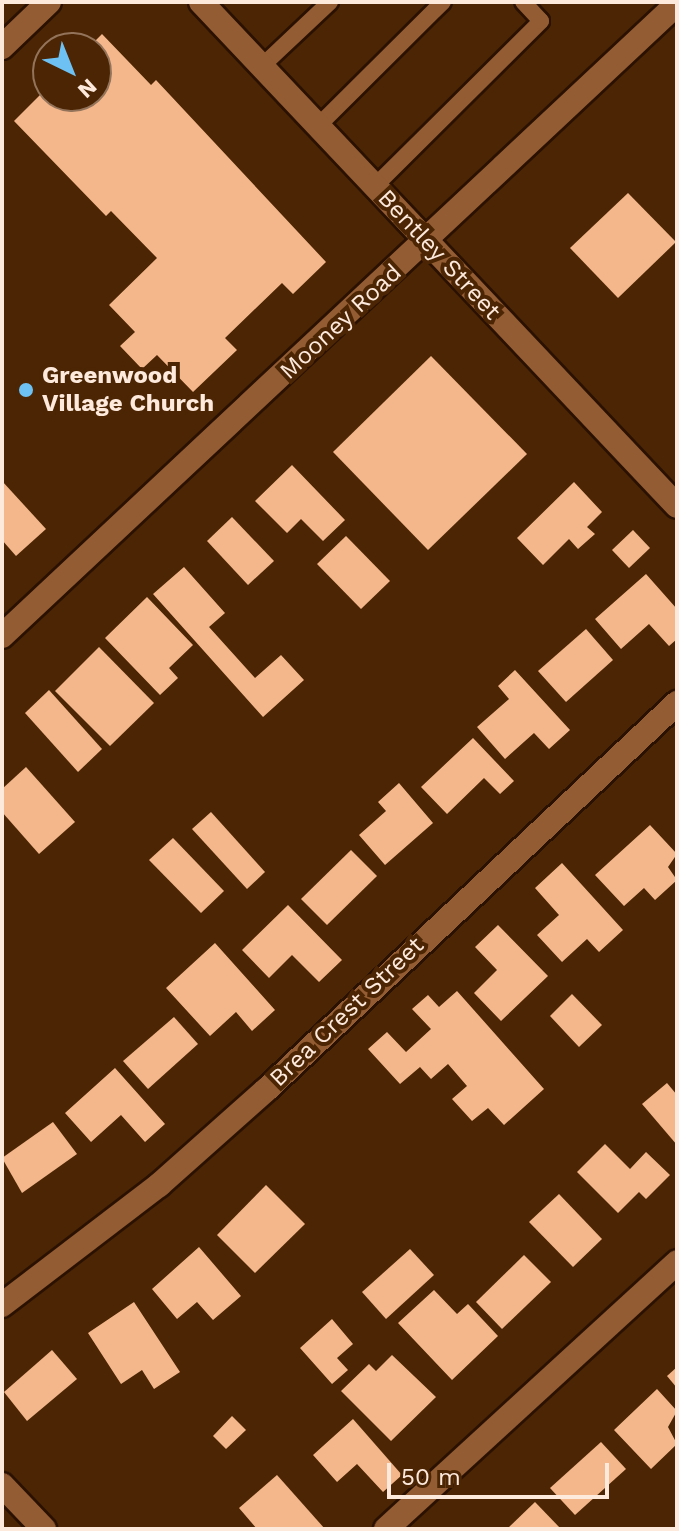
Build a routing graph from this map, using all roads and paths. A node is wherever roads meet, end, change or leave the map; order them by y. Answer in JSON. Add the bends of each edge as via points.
{"nodes":[{"id":1,"x":49,"y":2,"type":"edge"},
{"id":2,"x":201,"y":2,"type":"edge"},
{"id":3,"x":330,"y":2,"type":"edge"},
{"id":4,"x":443,"y":2,"type":"edge"},
{"id":5,"x":523,"y":2,"type":"edge"},
{"id":6,"x":677,"y":4,"type":"edge"},
{"id":7,"x":2,"y":47,"type":"edge"},
{"id":8,"x":261,"y":67,"type":"junction"},
{"id":9,"x":318,"y":126,"type":"junction"},
{"id":10,"x":375,"y":186,"type":"junction"},
{"id":11,"x":426,"y":243,"type":"junction"},
{"id":12,"x":677,"y":506,"type":"edge"},
{"id":13,"x":2,"y":636,"type":"edge"},
{"id":14,"x":677,"y":703,"type":"edge"},
{"id":15,"x":677,"y":1262,"type":"edge"},
{"id":16,"x":2,"y":1305,"type":"edge"},
{"id":17,"x":2,"y":1485,"type":"edge"},
{"id":18,"x":44,"y":1529,"type":"edge"},
{"id":19,"x":386,"y":1529,"type":"edge"}],
"edges":[{"from":1,"to":7,"type":"street"},
{"from":2,"to":8,"type":"street","name":"Bentley Street"},
{"from":3,"to":8,"type":"lane"},
{"from":4,"to":9,"type":"lane"},
{"from":5,"to":10,"type":"lane","via":[[541,21]]},
{"from":6,"to":11,"type":"street","name":"Mooney Road"},
{"from":8,"to":9,"type":"street","name":"Bentley Street"},
{"from":9,"to":10,"type":"street","name":"Bentley Street"},
{"from":10,"to":11,"type":"street","name":"Bentley Street"},
{"from":11,"to":12,"type":"street","name":"Bentley Street"},
{"from":11,"to":13,"type":"street","name":"Mooney Road"},
{"from":14,"to":16,"type":"street","name":"Brea Crest Street","via":[[159,1185]]},
{"from":15,"to":19,"type":"street"},
{"from":17,"to":18,"type":"street"}]}
